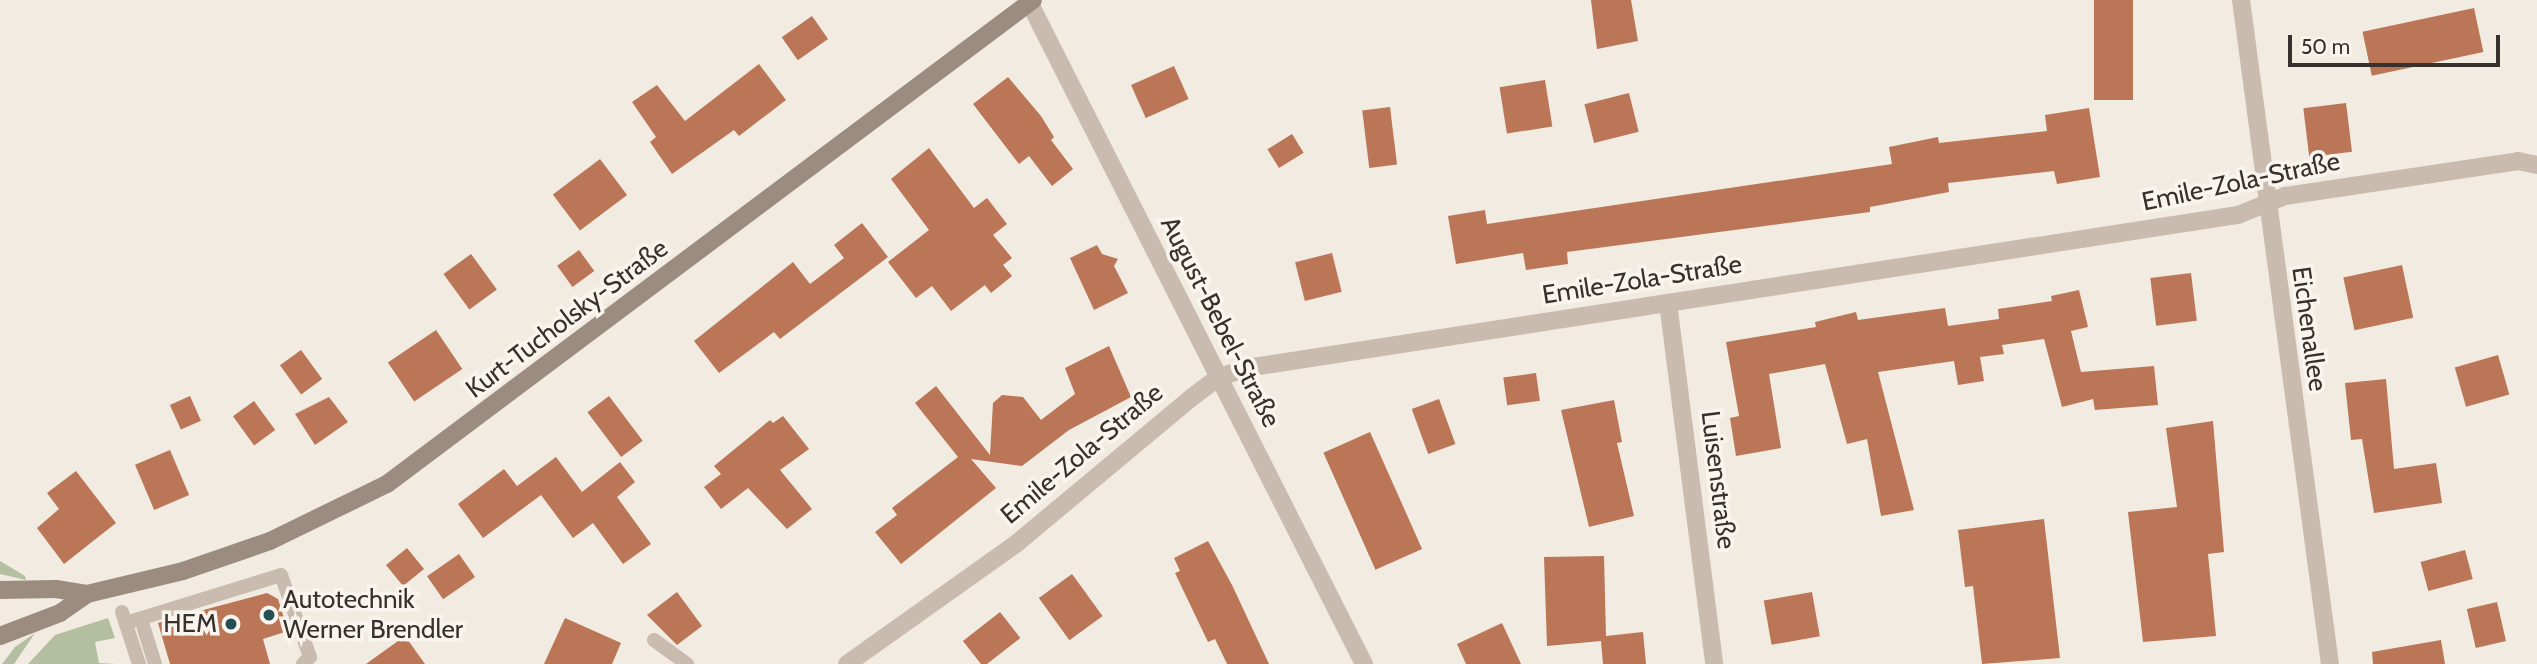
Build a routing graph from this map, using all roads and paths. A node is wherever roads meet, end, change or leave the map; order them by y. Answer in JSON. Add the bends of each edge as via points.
{"nodes":[{"id":1,"x":2241,"y":0,"type":"edge"},
{"id":2,"x":1031,"y":1,"type":"edge"},
{"id":3,"x":2537,"y":164,"type":"edge"},
{"id":4,"x":2265,"y":204,"type":"junction"},
{"id":5,"x":1668,"y":303,"type":"junction"},
{"id":6,"x":1218,"y":378,"type":"junction"},
{"id":7,"x":0,"y":590,"type":"edge"},
{"id":8,"x":87,"y":594,"type":"junction"},
{"id":9,"x":141,"y":618,"type":"junction"},
{"id":10,"x":0,"y":636,"type":"edge"},
{"id":11,"x":654,"y":640,"type":"dead end"},
{"id":12,"x":139,"y":664,"type":"edge"},
{"id":13,"x":155,"y":664,"type":"edge"},
{"id":14,"x":303,"y":664,"type":"edge"},
{"id":15,"x":687,"y":664,"type":"edge"},
{"id":16,"x":847,"y":664,"type":"edge"},
{"id":17,"x":1364,"y":664,"type":"edge"},
{"id":18,"x":1714,"y":664,"type":"edge"},
{"id":19,"x":2330,"y":664,"type":"edge"}],
"edges":[{"from":1,"to":4,"type":"street","name":"Eichenallee"},
{"from":2,"to":6,"type":"street","name":"August-Bebel-Straße"},
{"from":2,"to":8,"type":"main road","name":"Kurt-Tucholsky-Straße","via":[[387,484],[270,541],[183,571]]},
{"from":3,"to":4,"type":"street","name":"Emile-Zola-Straße","via":[[2504,163],[2285,196]]},
{"from":4,"to":5,"type":"street","name":"Emile-Zola-Straße","via":[[2238,215]]},
{"from":4,"to":19,"type":"street","name":"Eichenallee"},
{"from":5,"to":6,"type":"street","name":"Emile-Zola-Straße","via":[[1246,368]]},
{"from":5,"to":18,"type":"street","name":"Luisenstraße"},
{"from":6,"to":16,"type":"street","name":"Emile-Zola-Straße","via":[[1017,543]]},
{"from":6,"to":17,"type":"street","name":"August-Bebel-Straße"},
{"from":7,"to":8,"type":"main road","name":"Kurt-Tucholsky-Straße","via":[[56,589]]},
{"from":8,"to":10,"type":"main road","name":"Kurt-Tucholsky-Straße","via":[[60,613]]},
{"from":9,"to":12,"type":"lane","via":[[124,617]]},
{"from":9,"to":13,"type":"lane"},
{"from":9,"to":14,"type":"lane","via":[[174,613],[281,575],[310,657]]},
{"from":11,"to":15,"type":"lane"}]}
